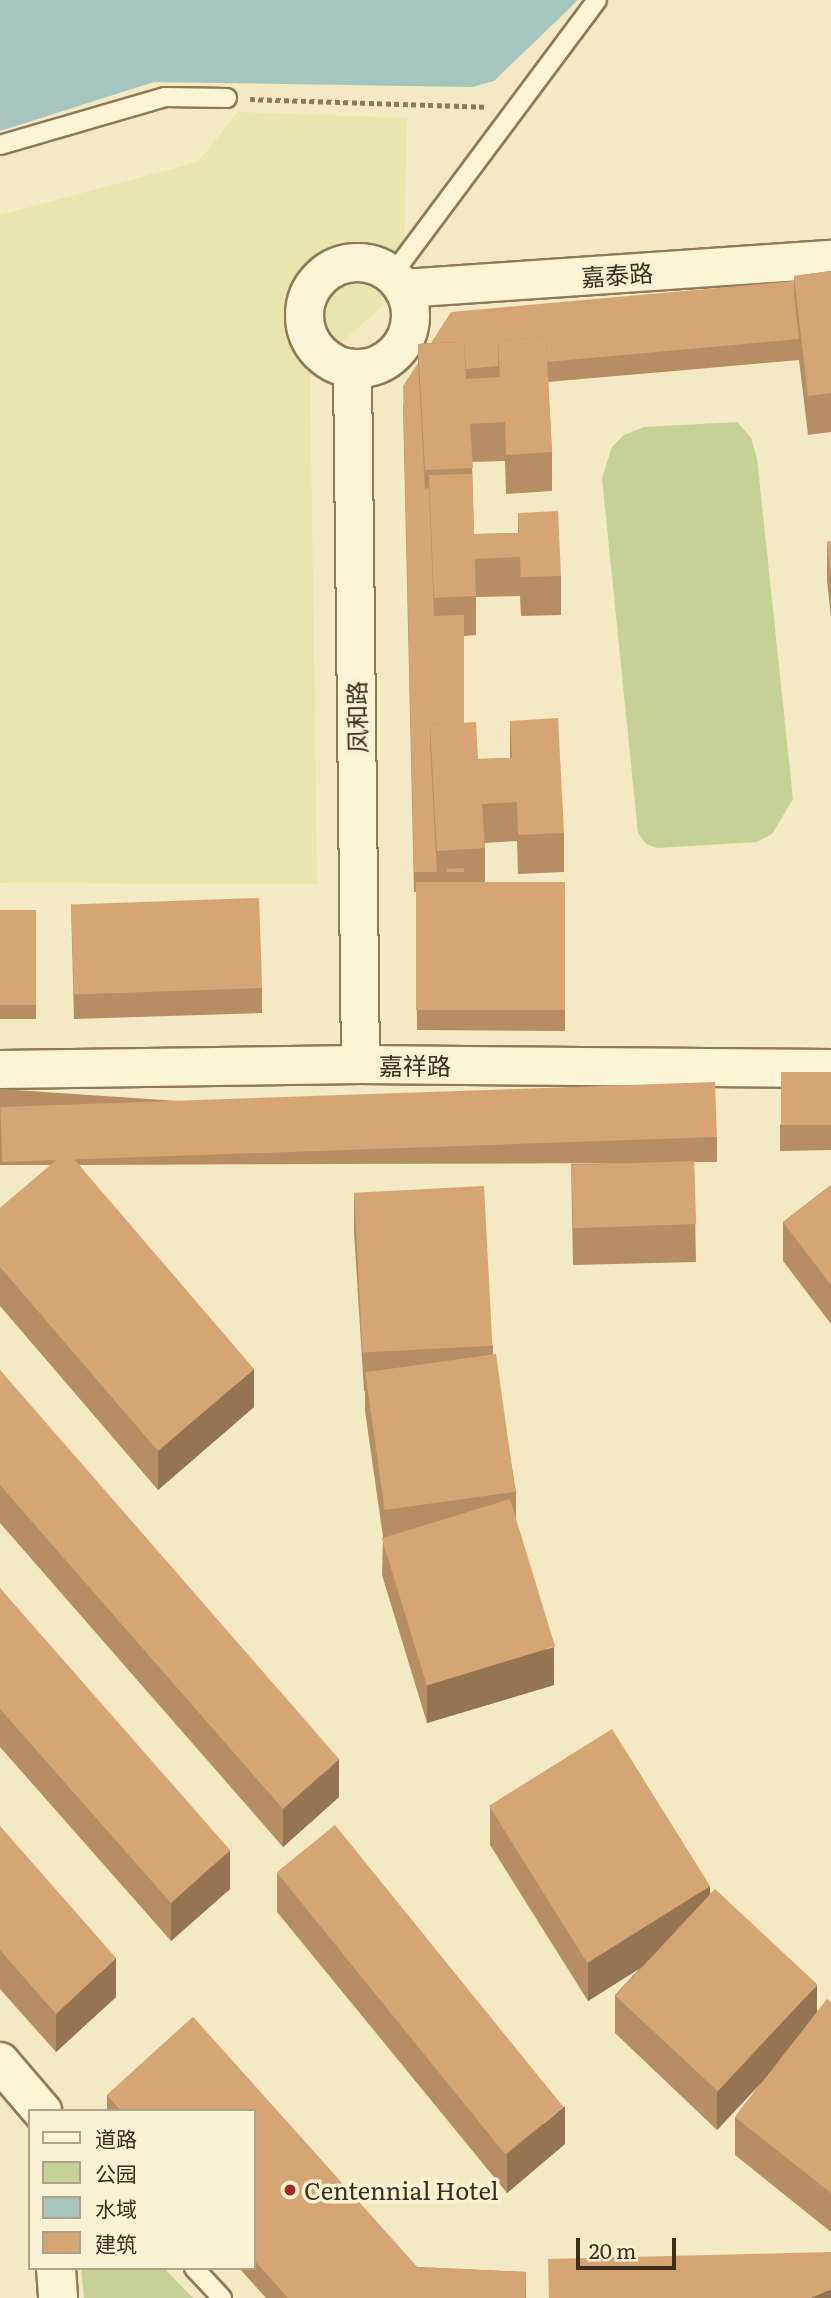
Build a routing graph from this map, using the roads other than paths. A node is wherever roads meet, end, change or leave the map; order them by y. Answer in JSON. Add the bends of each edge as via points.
{"nodes":[{"id":1,"x":597,"y":0,"type":"edge"},
{"id":2,"x":227,"y":98,"type":"road end"},
{"id":3,"x":0,"y":145,"type":"edge"},
{"id":4,"x":831,"y":259,"type":"edge"},
{"id":5,"x":398,"y":282,"type":"junction"},
{"id":6,"x":352,"y":369,"type":"junction"},
{"id":7,"x":360,"y":1064,"type":"junction"},
{"id":8,"x":831,"y":1068,"type":"edge"},
{"id":9,"x":0,"y":1069,"type":"edge"},
{"id":10,"x":0,"y":2062,"type":"edge"},
{"id":11,"x":40,"y":2109,"type":"edge"},
{"id":12,"x":56,"y":2270,"type":"edge"},
{"id":13,"x":196,"y":2270,"type":"edge"},
{"id":14,"x":58,"y":2298,"type":"edge"},
{"id":15,"x":222,"y":2298,"type":"edge"}],
"edges":[{"from":1,"to":5,"type":"lane","via":[[515,108]]},
{"from":2,"to":3,"type":"lane","via":[[165,97]]},
{"from":4,"to":5,"type":"street","name":"嘉泰路"},
{"from":5,"to":6,"type":"street","via":[[411,321],[397,352],[384,362]]},
{"from":5,"to":6,"type":"street","via":[[378,266],[346,262],[317,279],[308,294],[303,310],[311,343],[336,365]]},
{"from":6,"to":7,"type":"street","name":"凤和路"},
{"from":7,"to":8,"type":"street","name":"嘉祥路"},
{"from":7,"to":9,"type":"street","name":"嘉祥路"},
{"from":10,"to":11,"type":"main road"},
{"from":12,"to":14,"type":"main road"},
{"from":13,"to":15,"type":"lane"}]}
